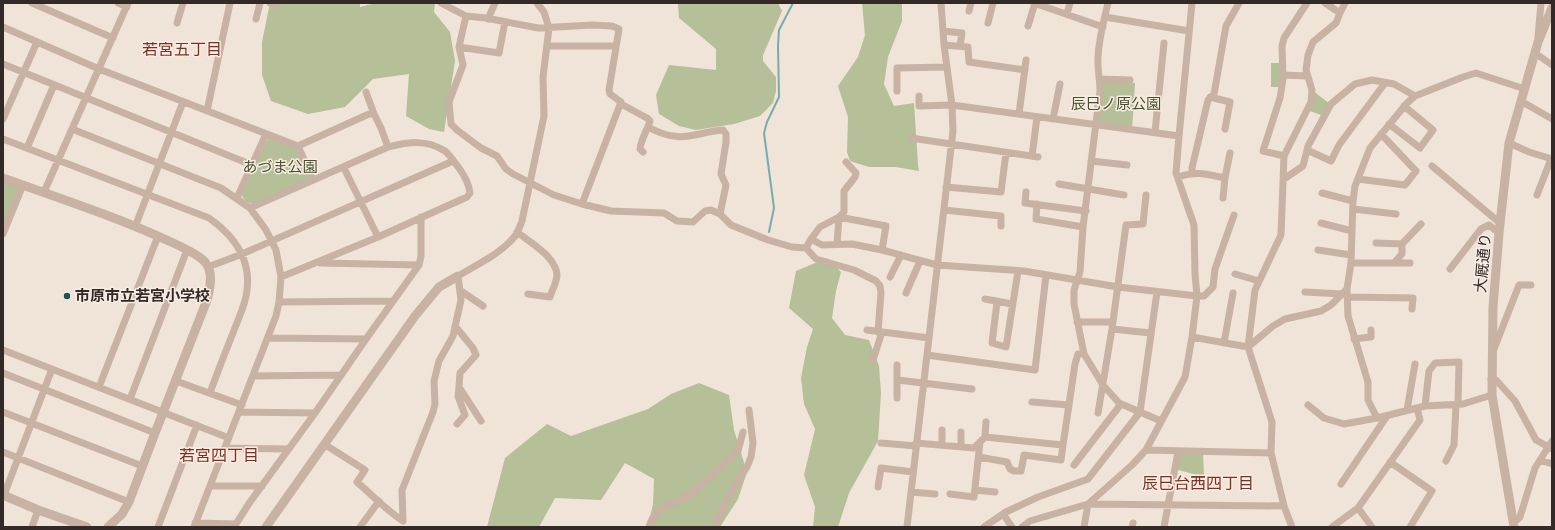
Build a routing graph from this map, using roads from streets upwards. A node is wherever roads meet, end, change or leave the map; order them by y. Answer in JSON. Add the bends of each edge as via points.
{"nodes":[{"id":1,"x":32,"y":3,"type":"edge"},
{"id":2,"x":118,"y":3,"type":"edge"},
{"id":3,"x":183,"y":3,"type":"edge"},
{"id":4,"x":230,"y":3,"type":"edge"},
{"id":5,"x":260,"y":3,"type":"edge"},
{"id":6,"x":270,"y":3,"type":"edge"},
{"id":7,"x":278,"y":3,"type":"edge"},
{"id":8,"x":441,"y":3,"type":"edge"},
{"id":9,"x":495,"y":3,"type":"edge"},
{"id":10,"x":537,"y":3,"type":"edge"},
{"id":11,"x":941,"y":3,"type":"edge"},
{"id":12,"x":971,"y":3,"type":"edge"},
{"id":13,"x":993,"y":3,"type":"edge"},
{"id":14,"x":1034,"y":3,"type":"edge"},
{"id":15,"x":1070,"y":3,"type":"edge"},
{"id":16,"x":1108,"y":3,"type":"edge"},
{"id":17,"x":1192,"y":3,"type":"edge"},
{"id":18,"x":1239,"y":3,"type":"edge"},
{"id":19,"x":1307,"y":3,"type":"edge"},
{"id":20,"x":1325,"y":3,"type":"edge"},
{"id":21,"x":1345,"y":3,"type":"edge"},
{"id":22,"x":1541,"y":3,"type":"edge"},
{"id":23,"x":128,"y":5,"type":"edge"},
{"id":24,"x":1552,"y":8,"type":"edge"},
{"id":25,"x":969,"y":11,"type":"dead end"},
{"id":26,"x":1340,"y":13,"type":"junction"},
{"id":27,"x":1067,"y":14,"type":"junction"},
{"id":28,"x":466,"y":16,"type":"junction"},
{"id":29,"x":1105,"y":18,"type":"junction"},
{"id":30,"x":256,"y":19,"type":"dead end"},
{"id":31,"x":488,"y":19,"type":"junction"},
{"id":32,"x":505,"y":22,"type":"junction"},
{"id":33,"x":177,"y":23,"type":"dead end"},
{"id":34,"x":988,"y":23,"type":"dead end"},
{"id":35,"x":1028,"y":26,"type":"dead end"},
{"id":36,"x":1103,"y":26,"type":"junction"},
{"id":37,"x":3,"y":27,"type":"edge"},
{"id":38,"x":549,"y":28,"type":"junction"},
{"id":39,"x":943,"y":31,"type":"junction"},
{"id":40,"x":1189,"y":31,"type":"junction"},
{"id":41,"x":113,"y":38,"type":"junction"},
{"id":42,"x":37,"y":42,"type":"junction"},
{"id":43,"x":1538,"y":42,"type":"junction"},
{"id":44,"x":1164,"y":43,"type":"dead end"},
{"id":45,"x":944,"y":45,"type":"junction"},
{"id":46,"x":547,"y":46,"type":"junction"},
{"id":47,"x":616,"y":46,"type":"junction"},
{"id":48,"x":960,"y":46,"type":"junction"},
{"id":49,"x":459,"y":47,"type":"junction"},
{"id":50,"x":1535,"y":53,"type":"junction"},
{"id":51,"x":1026,"y":60,"type":"dead end"},
{"id":52,"x":3,"y":64,"type":"edge"},
{"id":53,"x":1552,"y":65,"type":"edge"},
{"id":54,"x":947,"y":67,"type":"junction"},
{"id":55,"x":99,"y":69,"type":"junction"},
{"id":56,"x":1025,"y":70,"type":"junction"},
{"id":57,"x":24,"y":73,"type":"junction"},
{"id":58,"x":1283,"y":75,"type":"junction"},
{"id":59,"x":1308,"y":76,"type":"junction"},
{"id":60,"x":1100,"y":79,"type":"junction"},
{"id":61,"x":1130,"y":80,"type":"dead end"},
{"id":62,"x":1385,"y":83,"type":"junction"},
{"id":63,"x":1060,"y":84,"type":"dead end"},
{"id":64,"x":54,"y":85,"type":"junction"},
{"id":65,"x":1525,"y":89,"type":"junction"},
{"id":66,"x":897,"y":91,"type":"dead end"},
{"id":67,"x":366,"y":92,"type":"dead end"},
{"id":68,"x":919,"y":96,"type":"dead end"},
{"id":69,"x":1415,"y":96,"type":"junction"},
{"id":70,"x":1210,"y":97,"type":"junction"},
{"id":71,"x":86,"y":98,"type":"junction"},
{"id":72,"x":1521,"y":101,"type":"junction"},
{"id":73,"x":183,"y":102,"type":"junction"},
{"id":74,"x":621,"y":104,"type":"junction"},
{"id":75,"x":952,"y":105,"type":"junction"},
{"id":76,"x":1404,"y":106,"type":"junction"},
{"id":77,"x":207,"y":111,"type":"junction"},
{"id":78,"x":374,"y":114,"type":"junction"},
{"id":79,"x":1019,"y":114,"type":"junction"},
{"id":80,"x":1037,"y":117,"type":"junction"},
{"id":81,"x":3,"y":119,"type":"edge"},
{"id":82,"x":1053,"y":119,"type":"junction"},
{"id":83,"x":1552,"y":119,"type":"edge"},
{"id":84,"x":1389,"y":124,"type":"junction"},
{"id":85,"x":1095,"y":125,"type":"junction"},
{"id":86,"x":648,"y":127,"type":"junction"},
{"id":87,"x":72,"y":129,"type":"junction"},
{"id":88,"x":1225,"y":129,"type":"dead end"},
{"id":89,"x":172,"y":132,"type":"junction"},
{"id":90,"x":1155,"y":132,"type":"junction"},
{"id":91,"x":266,"y":134,"type":"junction"},
{"id":92,"x":1381,"y":134,"type":"junction"},
{"id":93,"x":1178,"y":136,"type":"junction"},
{"id":94,"x":911,"y":138,"type":"dead end"},
{"id":95,"x":3,"y":139,"type":"edge"},
{"id":96,"x":1509,"y":143,"type":"junction"},
{"id":97,"x":951,"y":145,"type":"junction"},
{"id":98,"x":298,"y":146,"type":"junction"},
{"id":99,"x":27,"y":148,"type":"junction"},
{"id":100,"x":388,"y":148,"type":"junction"},
{"id":101,"x":1307,"y":150,"type":"junction"},
{"id":102,"x":643,"y":152,"type":"dead end"},
{"id":103,"x":1006,"y":153,"type":"junction"},
{"id":104,"x":1230,"y":153,"type":"dead end"},
{"id":105,"x":1284,"y":156,"type":"junction"},
{"id":106,"x":1551,"y":159,"type":"edge"},
{"id":107,"x":58,"y":160,"type":"junction"},
{"id":108,"x":453,"y":161,"type":"junction"},
{"id":109,"x":1091,"y":161,"type":"junction"},
{"id":110,"x":846,"y":162,"type":"dead end"},
{"id":111,"x":160,"y":163,"type":"junction"},
{"id":112,"x":252,"y":165,"type":"junction"},
{"id":113,"x":1127,"y":165,"type":"dead end"},
{"id":114,"x":1432,"y":166,"type":"dead end"},
{"id":115,"x":344,"y":168,"type":"junction"},
{"id":116,"x":1192,"y":173,"type":"junction"},
{"id":117,"x":1178,"y":177,"type":"junction"},
{"id":118,"x":3,"y":178,"type":"edge"},
{"id":119,"x":1225,"y":178,"type":"junction"},
{"id":120,"x":1284,"y":179,"type":"junction"},
{"id":121,"x":314,"y":180,"type":"junction"},
{"id":122,"x":1358,"y":180,"type":"junction"},
{"id":123,"x":530,"y":182,"type":"junction"},
{"id":124,"x":1059,"y":184,"type":"dead end"},
{"id":125,"x":23,"y":185,"type":"junction"},
{"id":126,"x":946,"y":187,"type":"junction"},
{"id":127,"x":1088,"y":189,"type":"junction"},
{"id":128,"x":44,"y":192,"type":"junction"},
{"id":129,"x":1026,"y":192,"type":"dead end"},
{"id":130,"x":1322,"y":193,"type":"dead end"},
{"id":131,"x":148,"y":195,"type":"junction"},
{"id":132,"x":1124,"y":195,"type":"dead end"},
{"id":133,"x":1146,"y":195,"type":"dead end"},
{"id":134,"x":1537,"y":195,"type":"dead end"},
{"id":135,"x":237,"y":198,"type":"junction"},
{"id":136,"x":1223,"y":198,"type":"dead end"},
{"id":137,"x":361,"y":202,"type":"junction"},
{"id":138,"x":582,"y":204,"type":"junction"},
{"id":139,"x":1037,"y":204,"type":"junction"},
{"id":140,"x":1353,"y":205,"type":"junction"},
{"id":141,"x":250,"y":208,"type":"junction"},
{"id":142,"x":944,"y":210,"type":"junction"},
{"id":143,"x":1086,"y":211,"type":"junction"},
{"id":144,"x":720,"y":214,"type":"junction"},
{"id":145,"x":1396,"y":214,"type":"dead end"},
{"id":146,"x":1234,"y":215,"type":"dead end"},
{"id":147,"x":421,"y":217,"type":"junction"},
{"id":148,"x":839,"y":217,"type":"junction"},
{"id":149,"x":1321,"y":223,"type":"dead end"},
{"id":150,"x":1500,"y":223,"type":"junction"},
{"id":151,"x":1421,"y":224,"type":"dead end"},
{"id":152,"x":1001,"y":226,"type":"dead end"},
{"id":153,"x":135,"y":227,"type":"junction"},
{"id":154,"x":1083,"y":227,"type":"junction"},
{"id":155,"x":1352,"y":230,"type":"junction"},
{"id":156,"x":516,"y":232,"type":"junction"},
{"id":157,"x":1499,"y":233,"type":"junction"},
{"id":158,"x":3,"y":234,"type":"edge"},
{"id":159,"x":158,"y":236,"type":"junction"},
{"id":160,"x":378,"y":237,"type":"junction"},
{"id":161,"x":272,"y":240,"type":"junction"},
{"id":162,"x":812,"y":240,"type":"junction"},
{"id":163,"x":1376,"y":243,"type":"dead end"},
{"id":164,"x":837,"y":244,"type":"junction"},
{"id":165,"x":1402,"y":244,"type":"junction"},
{"id":166,"x":806,"y":248,"type":"junction"},
{"id":167,"x":187,"y":250,"type":"junction"},
{"id":168,"x":882,"y":250,"type":"junction"},
{"id":169,"x":1318,"y":250,"type":"dead end"},
{"id":170,"x":242,"y":254,"type":"junction"},
{"id":171,"x":901,"y":255,"type":"junction"},
{"id":172,"x":1351,"y":259,"type":"junction"},
{"id":173,"x":920,"y":261,"type":"junction"},
{"id":174,"x":318,"y":263,"type":"junction"},
{"id":175,"x":1394,"y":263,"type":"junction"},
{"id":176,"x":1410,"y":263,"type":"dead end"},
{"id":177,"x":419,"y":265,"type":"junction"},
{"id":178,"x":937,"y":265,"type":"junction"},
{"id":179,"x":208,"y":267,"type":"junction"},
{"id":180,"x":1450,"y":269,"type":"dead end"},
{"id":181,"x":1018,"y":271,"type":"junction"},
{"id":182,"x":1235,"y":274,"type":"dead end"},
{"id":183,"x":1046,"y":275,"type":"junction"},
{"id":184,"x":458,"y":276,"type":"junction"},
{"id":185,"x":281,"y":277,"type":"junction"},
{"id":186,"x":890,"y":277,"type":"dead end"},
{"id":187,"x":1077,"y":280,"type":"junction"},
{"id":188,"x":1259,"y":281,"type":"junction"},
{"id":189,"x":1531,"y":285,"type":"dead end"},
{"id":190,"x":1118,"y":287,"type":"junction"},
{"id":191,"x":461,"y":291,"type":"junction"},
{"id":192,"x":1157,"y":292,"type":"junction"},
{"id":193,"x":1305,"y":292,"type":"dead end"},
{"id":194,"x":906,"y":293,"type":"dead end"},
{"id":195,"x":1233,"y":293,"type":"dead end"},
{"id":196,"x":1345,"y":293,"type":"junction"},
{"id":197,"x":528,"y":294,"type":"dead end"},
{"id":198,"x":1196,"y":296,"type":"junction"},
{"id":199,"x":985,"y":299,"type":"dead end"},
{"id":200,"x":279,"y":302,"type":"junction"},
{"id":201,"x":393,"y":302,"type":"junction"},
{"id":202,"x":997,"y":302,"type":"junction"},
{"id":203,"x":1012,"y":304,"type":"junction"},
{"id":204,"x":483,"y":306,"type":"dead end"},
{"id":205,"x":1412,"y":309,"type":"dead end"},
{"id":206,"x":1077,"y":322,"type":"junction"},
{"id":207,"x":455,"y":326,"type":"junction"},
{"id":208,"x":1112,"y":326,"type":"junction"},
{"id":209,"x":868,"y":330,"type":"dead end"},
{"id":210,"x":1371,"y":330,"type":"dead end"},
{"id":211,"x":880,"y":332,"type":"junction"},
{"id":212,"x":1151,"y":333,"type":"junction"},
{"id":213,"x":1192,"y":337,"type":"junction"},
{"id":214,"x":269,"y":338,"type":"junction"},
{"id":215,"x":929,"y":338,"type":"junction"},
{"id":216,"x":366,"y":339,"type":"junction"},
{"id":217,"x":1354,"y":339,"type":"junction"},
{"id":218,"x":1224,"y":343,"type":"junction"},
{"id":219,"x":1248,"y":347,"type":"junction"},
{"id":220,"x":3,"y":350,"type":"edge"},
{"id":221,"x":1084,"y":354,"type":"junction"},
{"id":222,"x":926,"y":355,"type":"junction"},
{"id":223,"x":1492,"y":355,"type":"junction"},
{"id":224,"x":873,"y":360,"type":"dead end"},
{"id":225,"x":1415,"y":364,"type":"dead end"},
{"id":226,"x":897,"y":365,"type":"dead end"},
{"id":227,"x":52,"y":369,"type":"junction"},
{"id":228,"x":3,"y":373,"type":"edge"},
{"id":229,"x":341,"y":375,"type":"junction"},
{"id":230,"x":254,"y":376,"type":"junction"},
{"id":231,"x":1491,"y":379,"type":"junction"},
{"id":232,"x":898,"y":380,"type":"junction"},
{"id":233,"x":176,"y":381,"type":"junction"},
{"id":234,"x":923,"y":384,"type":"junction"},
{"id":235,"x":1103,"y":385,"type":"junction"},
{"id":236,"x":99,"y":387,"type":"junction"},
{"id":237,"x":459,"y":387,"type":"junction"},
{"id":238,"x":972,"y":389,"type":"dead end"},
{"id":239,"x":44,"y":390,"type":"junction"},
{"id":240,"x":210,"y":393,"type":"junction"},
{"id":241,"x":1492,"y":395,"type":"junction"},
{"id":242,"x":897,"y":398,"type":"dead end"},
{"id":243,"x":130,"y":399,"type":"junction"},
{"id":244,"x":1032,"y":402,"type":"dead end"},
{"id":245,"x":1121,"y":404,"type":"junction"},
{"id":246,"x":1457,"y":404,"type":"junction"},
{"id":247,"x":1308,"y":405,"type":"dead end"},
{"id":248,"x":1069,"y":406,"type":"junction"},
{"id":249,"x":1425,"y":406,"type":"junction"},
{"id":250,"x":1417,"y":408,"type":"junction"},
{"id":251,"x":241,"y":409,"type":"junction"},
{"id":252,"x":749,"y":410,"type":"dead end"},
{"id":253,"x":1407,"y":410,"type":"junction"},
{"id":254,"x":3,"y":412,"type":"edge"},
{"id":255,"x":163,"y":412,"type":"junction"},
{"id":256,"x":1140,"y":412,"type":"junction"},
{"id":257,"x":315,"y":413,"type":"junction"},
{"id":258,"x":1098,"y":413,"type":"dead end"},
{"id":259,"x":1386,"y":416,"type":"junction"},
{"id":260,"x":1377,"y":418,"type":"junction"},
{"id":261,"x":481,"y":421,"type":"dead end"},
{"id":262,"x":1160,"y":421,"type":"junction"},
{"id":263,"x":986,"y":422,"type":"dead end"},
{"id":264,"x":31,"y":423,"type":"junction"},
{"id":265,"x":457,"y":424,"type":"dead end"},
{"id":266,"x":197,"y":425,"type":"junction"},
{"id":267,"x":942,"y":430,"type":"dead end"},
{"id":268,"x":743,"y":432,"type":"dead end"},
{"id":269,"x":961,"y":432,"type":"dead end"},
{"id":270,"x":155,"y":433,"type":"junction"},
{"id":271,"x":229,"y":438,"type":"junction"},
{"id":272,"x":983,"y":439,"type":"junction"},
{"id":273,"x":881,"y":443,"type":"dead end"},
{"id":274,"x":324,"y":444,"type":"junction"},
{"id":275,"x":916,"y":444,"type":"junction"},
{"id":276,"x":942,"y":445,"type":"junction"},
{"id":277,"x":1063,"y":445,"type":"junction"},
{"id":278,"x":1551,"y":446,"type":"edge"},
{"id":279,"x":961,"y":447,"type":"junction"},
{"id":280,"x":226,"y":448,"type":"junction"},
{"id":281,"x":288,"y":449,"type":"junction"},
{"id":282,"x":1146,"y":450,"type":"junction"},
{"id":283,"x":3,"y":452,"type":"edge"},
{"id":284,"x":1178,"y":452,"type":"junction"},
{"id":285,"x":1270,"y":453,"type":"junction"},
{"id":286,"x":978,"y":457,"type":"junction"},
{"id":287,"x":18,"y":458,"type":"junction"},
{"id":288,"x":1540,"y":460,"type":"junction"},
{"id":289,"x":1446,"y":461,"type":"dead end"},
{"id":290,"x":1390,"y":462,"type":"junction"},
{"id":291,"x":1552,"y":464,"type":"edge"},
{"id":292,"x":1074,"y":465,"type":"dead end"},
{"id":293,"x":142,"y":466,"type":"junction"},
{"id":294,"x":913,"y":472,"type":"junction"},
{"id":295,"x":1341,"y":484,"type":"dead end"},
{"id":296,"x":210,"y":486,"type":"junction"},
{"id":297,"x":262,"y":486,"type":"junction"},
{"id":298,"x":878,"y":487,"type":"dead end"},
{"id":299,"x":974,"y":490,"type":"junction"},
{"id":300,"x":911,"y":492,"type":"junction"},
{"id":301,"x":995,"y":492,"type":"dead end"},
{"id":302,"x":935,"y":494,"type":"dead end"},
{"id":303,"x":950,"y":494,"type":"dead end"},
{"id":304,"x":3,"y":495,"type":"edge"},
{"id":305,"x":379,"y":501,"type":"junction"},
{"id":306,"x":129,"y":502,"type":"junction"},
{"id":307,"x":1088,"y":504,"type":"junction"},
{"id":308,"x":1168,"y":504,"type":"junction"},
{"id":309,"x":1284,"y":506,"type":"junction"},
{"id":310,"x":1358,"y":508,"type":"junction"},
{"id":311,"x":38,"y":510,"type":"junction"},
{"id":312,"x":1003,"y":514,"type":"junction"},
{"id":313,"x":194,"y":525,"type":"edge"},
{"id":314,"x":1513,"y":525,"type":"edge"},
{"id":315,"x":235,"y":526,"type":"edge"},
{"id":316,"x":32,"y":527,"type":"edge"},
{"id":317,"x":88,"y":527,"type":"edge"},
{"id":318,"x":108,"y":527,"type":"edge"},
{"id":319,"x":158,"y":527,"type":"edge"},
{"id":320,"x":266,"y":527,"type":"edge"},
{"id":321,"x":360,"y":527,"type":"edge"},
{"id":322,"x":649,"y":527,"type":"edge"},
{"id":323,"x":715,"y":527,"type":"edge"},
{"id":324,"x":907,"y":527,"type":"edge"},
{"id":325,"x":984,"y":527,"type":"edge"},
{"id":326,"x":1012,"y":527,"type":"edge"},
{"id":327,"x":1022,"y":527,"type":"edge"},
{"id":328,"x":1084,"y":527,"type":"edge"},
{"id":329,"x":1089,"y":527,"type":"edge"},
{"id":330,"x":1164,"y":527,"type":"edge"},
{"id":331,"x":1292,"y":527,"type":"edge"},
{"id":332,"x":1332,"y":527,"type":"edge"},
{"id":333,"x":1372,"y":527,"type":"edge"},
{"id":334,"x":1410,"y":527,"type":"edge"}],
"edges":[{"from":1,"to":41,"type":"street"},
{"from":2,"to":23,"type":"street"},
{"from":3,"to":33,"type":"street"},
{"from":4,"to":77,"type":"street"},
{"from":5,"to":30,"type":"street"},
{"from":6,"to":7,"type":"street"},
{"from":8,"to":28,"type":"street"},
{"from":9,"to":31,"type":"street"},
{"from":10,"to":38,"type":"street","via":[[544,12]]},
{"from":11,"to":39,"type":"street"},
{"from":12,"to":25,"type":"street"},
{"from":13,"to":34,"type":"street"},
{"from":14,"to":27,"type":"street"},
{"from":14,"to":35,"type":"street"},
{"from":15,"to":27,"type":"street"},
{"from":16,"to":29,"type":"street"},
{"from":17,"to":40,"type":"street"},
{"from":18,"to":70,"type":"street","via":[[1226,26],[1214,94]]},
{"from":19,"to":58,"type":"street","via":[[1284,38]]},
{"from":20,"to":26,"type":"street"},
{"from":21,"to":26,"type":"street"},
{"from":22,"to":43,"type":"street"},
{"from":23,"to":41,"type":"street"},
{"from":24,"to":43,"type":"street","name":"大厩通り"},
{"from":26,"to":59,"type":"street","via":[[1336,23],[1313,42],[1306,61]]},
{"from":27,"to":36,"type":"street"},
{"from":28,"to":31,"type":"street"},
{"from":28,"to":49,"type":"street"},
{"from":29,"to":36,"type":"street"},
{"from":29,"to":40,"type":"street"},
{"from":31,"to":32,"type":"street"},
{"from":32,"to":38,"type":"street"},
{"from":32,"to":49,"type":"street","via":[[499,53]]},
{"from":36,"to":60,"type":"street","via":[[1098,62]]},
{"from":37,"to":42,"type":"street"},
{"from":38,"to":46,"type":"street"},
{"from":38,"to":47,"type":"street","via":[[612,26],[618,29]]},
{"from":39,"to":45,"type":"street"},
{"from":39,"to":48,"type":"street","via":[[962,33]]},
{"from":40,"to":93,"type":"street"},
{"from":41,"to":55,"type":"street"},
{"from":42,"to":55,"type":"street"},
{"from":42,"to":57,"type":"street"},
{"from":43,"to":50,"type":"street","name":"大厩通り"},
{"from":44,"to":90,"type":"street"},
{"from":45,"to":48,"type":"street"},
{"from":45,"to":54,"type":"street"},
{"from":46,"to":47,"type":"street"},
{"from":46,"to":123,"type":"street","via":[[543,77],[544,116]]},
{"from":47,"to":74,"type":"street","via":[[609,90]]},
{"from":48,"to":56,"type":"street","via":[[968,47],[969,62]]},
{"from":49,"to":123,"type":"street","via":[[463,65],[449,102],[451,124],[481,148],[497,156],[506,169]]},
{"from":50,"to":53,"type":"street"},
{"from":50,"to":65,"type":"street","name":"大厩通り"},
{"from":51,"to":56,"type":"street"},
{"from":52,"to":57,"type":"street"},
{"from":54,"to":66,"type":"street","via":[[897,68]]},
{"from":54,"to":75,"type":"street"},
{"from":55,"to":71,"type":"street"},
{"from":55,"to":73,"type":"street"},
{"from":56,"to":79,"type":"street"},
{"from":57,"to":64,"type":"street"},
{"from":57,"to":81,"type":"street"},
{"from":58,"to":59,"type":"street"},
{"from":58,"to":105,"type":"street","via":[[1280,98],[1263,151]]},
{"from":59,"to":105,"type":"street","via":[[1312,90],[1311,102]]},
{"from":60,"to":61,"type":"street"},
{"from":60,"to":85,"type":"street"},
{"from":62,"to":69,"type":"street","via":[[1394,84]]},
{"from":62,"to":101,"type":"street","via":[[1372,80],[1355,84],[1330,104]]},
{"from":62,"to":101,"type":"street","via":[[1339,145],[1331,161]]},
{"from":63,"to":82,"type":"street"},
{"from":64,"to":71,"type":"street"},
{"from":64,"to":99,"type":"street"},
{"from":65,"to":69,"type":"street","via":[[1476,73]]},
{"from":65,"to":72,"type":"street","name":"大厩通り"},
{"from":67,"to":78,"type":"street"},
{"from":68,"to":75,"type":"street","via":[[919,106]]},
{"from":69,"to":76,"type":"street"},
{"from":70,"to":88,"type":"street","via":[[1230,102]]},
{"from":70,"to":116,"type":"street"},
{"from":71,"to":87,"type":"street"},
{"from":71,"to":89,"type":"street"},
{"from":72,"to":83,"type":"street"},
{"from":72,"to":96,"type":"street","name":"大厩通り"},
{"from":73,"to":77,"type":"street"},
{"from":73,"to":89,"type":"street"},
{"from":74,"to":86,"type":"street","via":[[647,118],[650,121]]},
{"from":74,"to":138,"type":"street"},
{"from":75,"to":79,"type":"street"},
{"from":75,"to":97,"type":"street"},
{"from":76,"to":84,"type":"street"},
{"from":76,"to":84,"type":"street","via":[[1433,130],[1420,148]]},
{"from":77,"to":91,"type":"street"},
{"from":78,"to":98,"type":"street"},
{"from":78,"to":100,"type":"street"},
{"from":79,"to":80,"type":"street"},
{"from":80,"to":82,"type":"street"},
{"from":80,"to":103,"type":"street","via":[[1035,156]]},
{"from":82,"to":85,"type":"street"},
{"from":84,"to":92,"type":"street"},
{"from":85,"to":90,"type":"street"},
{"from":85,"to":109,"type":"street"},
{"from":86,"to":102,"type":"street","via":[[640,143]]},
{"from":86,"to":144,"type":"street","via":[[679,137],[723,130],[726,142],[720,174],[726,185]]},
{"from":87,"to":107,"type":"street"},
{"from":87,"to":111,"type":"street"},
{"from":89,"to":111,"type":"street"},
{"from":89,"to":112,"type":"street"},
{"from":90,"to":93,"type":"street"},
{"from":91,"to":98,"type":"street"},
{"from":91,"to":112,"type":"street"},
{"from":92,"to":122,"type":"street","via":[[1366,156]]},
{"from":92,"to":122,"type":"street","via":[[1416,171],[1405,185]]},
{"from":93,"to":117,"type":"street"},
{"from":94,"to":97,"type":"street"},
{"from":95,"to":99,"type":"street"},
{"from":96,"to":106,"type":"street"},
{"from":96,"to":150,"type":"street","name":"大厩通り"},
{"from":97,"to":103,"type":"street"},
{"from":97,"to":126,"type":"street"},
{"from":98,"to":121,"type":"street"},
{"from":99,"to":107,"type":"street"},
{"from":100,"to":108,"type":"street","via":[[407,142],[420,142],[446,152]]},
{"from":100,"to":115,"type":"street"},
{"from":101,"to":120,"type":"street","via":[[1303,166]]},
{"from":103,"to":126,"type":"street","via":[[1001,192]]},
{"from":104,"to":119,"type":"street"},
{"from":105,"to":120,"type":"street"},
{"from":106,"to":134,"type":"street"},
{"from":107,"to":128,"type":"street"},
{"from":107,"to":131,"type":"street"},
{"from":108,"to":137,"type":"street"},
{"from":108,"to":147,"type":"street","via":[[464,175],[470,193],[467,197]]},
{"from":109,"to":113,"type":"street"},
{"from":109,"to":127,"type":"street"},
{"from":110,"to":148,"type":"street","via":[[856,173],[844,192],[845,208]]},
{"from":111,"to":131,"type":"street"},
{"from":111,"to":135,"type":"street","via":[[221,188]]},
{"from":112,"to":135,"type":"street"},
{"from":114,"to":150,"type":"street"},
{"from":115,"to":121,"type":"street"},
{"from":115,"to":137,"type":"street"},
{"from":116,"to":117,"type":"street"},
{"from":116,"to":119,"type":"street"},
{"from":117,"to":198,"type":"street","via":[[1194,225]]},
{"from":118,"to":125,"type":"street"},
{"from":119,"to":136,"type":"street"},
{"from":120,"to":188,"type":"street","via":[[1281,235]]},
{"from":121,"to":141,"type":"street"},
{"from":122,"to":140,"type":"street"},
{"from":123,"to":138,"type":"street"},
{"from":123,"to":156,"type":"street","via":[[522,221]]},
{"from":124,"to":127,"type":"street"},
{"from":125,"to":128,"type":"street"},
{"from":125,"to":158,"type":"street"},
{"from":126,"to":142,"type":"street"},
{"from":127,"to":132,"type":"street"},
{"from":127,"to":143,"type":"street"},
{"from":128,"to":153,"type":"street"},
{"from":129,"to":139,"type":"street","via":[[1025,203]]},
{"from":130,"to":140,"type":"street"},
{"from":131,"to":153,"type":"street"},
{"from":131,"to":170,"type":"street","via":[[209,218],[228,233]]},
{"from":133,"to":190,"type":"street","via":[[1143,224],[1126,225]]},
{"from":135,"to":141,"type":"street"},
{"from":137,"to":160,"type":"street"},
{"from":137,"to":161,"type":"street"},
{"from":138,"to":144,"type":"street","via":[[611,211],[664,213],[677,221],[687,222],[693,222],[705,211],[711,210]]},
{"from":139,"to":143,"type":"street"},
{"from":139,"to":154,"type":"street","via":[[1036,220]]},
{"from":140,"to":145,"type":"street"},
{"from":140,"to":155,"type":"street"},
{"from":141,"to":161,"type":"street"},
{"from":142,"to":152,"type":"street","via":[[1001,216]]},
{"from":142,"to":178,"type":"street"},
{"from":143,"to":154,"type":"street"},
{"from":144,"to":166,"type":"street","via":[[731,225],[768,240]]},
{"from":146,"to":198,"type":"street","via":[[1215,269],[1212,287],[1204,296]]},
{"from":147,"to":160,"type":"street"},
{"from":147,"to":177,"type":"street"},
{"from":148,"to":162,"type":"street","via":[[820,227]]},
{"from":148,"to":164,"type":"street"},
{"from":148,"to":168,"type":"street","via":[[886,226]]},
{"from":149,"to":155,"type":"street"},
{"from":150,"to":157,"type":"street","name":"大厩通り"},
{"from":151,"to":165,"type":"street"},
{"from":153,"to":159,"type":"street"},
{"from":154,"to":187,"type":"street","via":[[1080,272]]},
{"from":155,"to":172,"type":"street"},
{"from":156,"to":184,"type":"street","via":[[507,244]]},
{"from":156,"to":197,"type":"street","via":[[548,258],[554,265],[557,276],[550,297]]},
{"from":157,"to":180,"type":"street","via":[[1489,225],[1481,229]]},
{"from":157,"to":223,"type":"street","name":"大厩通り"},
{"from":159,"to":167,"type":"street"},
{"from":159,"to":236,"type":"street"},
{"from":160,"to":174,"type":"street"},
{"from":161,"to":170,"type":"street"},
{"from":161,"to":185,"type":"street"},
{"from":162,"to":164,"type":"street","via":[[822,245]]},
{"from":162,"to":166,"type":"street"},
{"from":163,"to":165,"type":"street"},
{"from":164,"to":168,"type":"street"},
{"from":165,"to":175,"type":"street","via":[[1402,254]]},
{"from":166,"to":211,"type":"street","via":[[816,259],[854,270],[876,281],[881,293]]},
{"from":167,"to":179,"type":"street"},
{"from":167,"to":243,"type":"street"},
{"from":168,"to":171,"type":"street"},
{"from":169,"to":172,"type":"street"},
{"from":170,"to":179,"type":"street"},
{"from":170,"to":240,"type":"street","via":[[248,289]]},
{"from":171,"to":173,"type":"street"},
{"from":171,"to":186,"type":"street"},
{"from":172,"to":175,"type":"street"},
{"from":172,"to":196,"type":"street"},
{"from":173,"to":178,"type":"street"},
{"from":173,"to":194,"type":"street"},
{"from":174,"to":177,"type":"street"},
{"from":174,"to":185,"type":"street"},
{"from":175,"to":176,"type":"street"},
{"from":177,"to":201,"type":"street"},
{"from":178,"to":181,"type":"street"},
{"from":178,"to":215,"type":"street"},
{"from":179,"to":233,"type":"street","via":[[211,283],[207,300]]},
{"from":181,"to":183,"type":"street"},
{"from":181,"to":203,"type":"street"},
{"from":182,"to":188,"type":"street"},
{"from":183,"to":187,"type":"street"},
{"from":183,"to":222,"type":"street","via":[[1035,370]]},
{"from":184,"to":191,"type":"street"},
{"from":184,"to":274,"type":"street","via":[[439,287],[430,296]]},
{"from":185,"to":200,"type":"street"},
{"from":187,"to":190,"type":"street"},
{"from":187,"to":206,"type":"street","via":[[1074,290]]},
{"from":188,"to":219,"type":"street","via":[[1255,290]]},
{"from":189,"to":223,"type":"street","via":[[1520,285]]},
{"from":190,"to":192,"type":"street"},
{"from":190,"to":208,"type":"street"},
{"from":191,"to":204,"type":"street"},
{"from":191,"to":207,"type":"street"},
{"from":192,"to":198,"type":"street"},
{"from":192,"to":212,"type":"street"},
{"from":193,"to":196,"type":"street"},
{"from":195,"to":218,"type":"street"},
{"from":196,"to":205,"type":"street","via":[[1413,298]]},
{"from":196,"to":217,"type":"street"},
{"from":196,"to":219,"type":"street","via":[[1321,311],[1285,319]]},
{"from":198,"to":213,"type":"street"},
{"from":199,"to":202,"type":"street"},
{"from":200,"to":201,"type":"street"},
{"from":200,"to":214,"type":"street"},
{"from":201,"to":216,"type":"street"},
{"from":202,"to":203,"type":"street"},
{"from":202,"to":203,"type":"street","via":[[992,343],[1006,347]]},
{"from":206,"to":208,"type":"street"},
{"from":206,"to":221,"type":"street"},
{"from":207,"to":237,"type":"street","via":[[473,348],[476,356],[460,373]]},
{"from":207,"to":305,"type":"street","via":[[450,344],[439,361],[434,381],[433,412],[402,490],[403,521],[389,512]]},
{"from":208,"to":212,"type":"street"},
{"from":208,"to":235,"type":"street"},
{"from":209,"to":211,"type":"street"},
{"from":210,"to":217,"type":"street","via":[[1371,337]]},
{"from":211,"to":215,"type":"street"},
{"from":211,"to":224,"type":"street"},
{"from":212,"to":256,"type":"street"},
{"from":213,"to":218,"type":"street"},
{"from":213,"to":262,"type":"street","via":[[1185,377]]},
{"from":214,"to":216,"type":"street"},
{"from":214,"to":230,"type":"street"},
{"from":215,"to":222,"type":"street"},
{"from":216,"to":229,"type":"street"},
{"from":217,"to":260,"type":"street","via":[[1368,382],[1368,400]]},
{"from":218,"to":219,"type":"street"},
{"from":219,"to":285,"type":"street","via":[[1272,422]]},
{"from":220,"to":227,"type":"street"},
{"from":221,"to":235,"type":"street"},
{"from":221,"to":248,"type":"street","via":[[1078,354],[1075,364]]},
{"from":222,"to":234,"type":"street"},
{"from":223,"to":231,"type":"street","name":"大厩通り"},
{"from":225,"to":253,"type":"street"},
{"from":226,"to":232,"type":"street"},
{"from":227,"to":236,"type":"street"},
{"from":227,"to":239,"type":"street"},
{"from":228,"to":239,"type":"street"},
{"from":229,"to":230,"type":"street"},
{"from":229,"to":257,"type":"street"},
{"from":230,"to":251,"type":"street"},
{"from":231,"to":241,"type":"street","name":"大厩通り"},
{"from":231,"to":278,"type":"street","via":[[1496,380],[1515,401],[1536,440]]},
{"from":232,"to":234,"type":"street"},
{"from":232,"to":242,"type":"street"},
{"from":233,"to":240,"type":"street"},
{"from":233,"to":255,"type":"street"},
{"from":234,"to":238,"type":"street"},
{"from":234,"to":275,"type":"street"},
{"from":235,"to":245,"type":"street"},
{"from":235,"to":258,"type":"street"},
{"from":236,"to":243,"type":"street"},
{"from":237,"to":261,"type":"street"},
{"from":237,"to":265,"type":"street","via":[[458,396],[465,415]]},
{"from":239,"to":264,"type":"street"},
{"from":239,"to":270,"type":"street"},
{"from":240,"to":251,"type":"street"},
{"from":241,"to":246,"type":"street"},
{"from":241,"to":314,"type":"street","name":"大厩通り"},
{"from":243,"to":255,"type":"street"},
{"from":244,"to":248,"type":"street"},
{"from":245,"to":256,"type":"street"},
{"from":245,"to":292,"type":"street"},
{"from":246,"to":249,"type":"street"},
{"from":246,"to":249,"type":"street","via":[[1459,362],[1435,363],[1429,371]]},
{"from":246,"to":289,"type":"street","via":[[1454,445]]},
{"from":247,"to":260,"type":"street","via":[[1324,418],[1344,424]]},
{"from":248,"to":277,"type":"street"},
{"from":249,"to":250,"type":"street"},
{"from":250,"to":253,"type":"street"},
{"from":250,"to":290,"type":"street","via":[[1420,420]]},
{"from":251,"to":257,"type":"street"},
{"from":251,"to":271,"type":"street"},
{"from":252,"to":323,"type":"street","via":[[753,443],[751,457],[727,499]]},
{"from":253,"to":259,"type":"street"},
{"from":254,"to":264,"type":"street"},
{"from":255,"to":266,"type":"street"},
{"from":255,"to":270,"type":"street"},
{"from":256,"to":262,"type":"street"},
{"from":256,"to":312,"type":"street","via":[[1088,479]]},
{"from":257,"to":281,"type":"street"},
{"from":259,"to":260,"type":"street"},
{"from":259,"to":295,"type":"street"},
{"from":262,"to":282,"type":"street"},
{"from":263,"to":272,"type":"street"},
{"from":264,"to":287,"type":"street"},
{"from":264,"to":293,"type":"street"},
{"from":266,"to":271,"type":"street"},
{"from":266,"to":319,"type":"street"},
{"from":267,"to":276,"type":"street"},
{"from":268,"to":322,"type":"street","via":[[738,451],[691,494],[663,506],[656,512]]},
{"from":269,"to":279,"type":"street"},
{"from":270,"to":293,"type":"street"},
{"from":271,"to":280,"type":"street"},
{"from":272,"to":277,"type":"street"},
{"from":272,"to":279,"type":"street","via":[[974,448]]},
{"from":272,"to":286,"type":"street"},
{"from":273,"to":275,"type":"street"},
{"from":274,"to":305,"type":"street","via":[[365,470],[357,482]]},
{"from":274,"to":320,"type":"street"},
{"from":275,"to":276,"type":"street"},
{"from":275,"to":294,"type":"street"},
{"from":276,"to":279,"type":"street"},
{"from":277,"to":286,"type":"street","via":[[1061,460],[1024,455],[1021,471],[1010,469],[1007,462]]},
{"from":278,"to":288,"type":"street"},
{"from":280,"to":281,"type":"street"},
{"from":280,"to":296,"type":"street"},
{"from":281,"to":297,"type":"street"},
{"from":282,"to":284,"type":"street"},
{"from":282,"to":307,"type":"street","via":[[1132,466]]},
{"from":283,"to":287,"type":"street"},
{"from":284,"to":285,"type":"street"},
{"from":284,"to":308,"type":"street"},
{"from":285,"to":309,"type":"street"},
{"from":286,"to":299,"type":"street"},
{"from":287,"to":304,"type":"street"},
{"from":287,"to":306,"type":"street"},
{"from":288,"to":291,"type":"street"},
{"from":288,"to":314,"type":"street","via":[[1535,468],[1520,517]]},
{"from":290,"to":310,"type":"street"},
{"from":290,"to":334,"type":"street","via":[[1432,491]]},
{"from":293,"to":306,"type":"street"},
{"from":294,"to":298,"type":"street","via":[[882,468]]},
{"from":294,"to":300,"type":"street"},
{"from":296,"to":297,"type":"street"},
{"from":296,"to":313,"type":"street"},
{"from":297,"to":315,"type":"street"},
{"from":299,"to":301,"type":"street"},
{"from":299,"to":303,"type":"street","via":[[974,497]]},
{"from":300,"to":302,"type":"street"},
{"from":300,"to":324,"type":"street"},
{"from":304,"to":311,"type":"street"},
{"from":305,"to":321,"type":"street"},
{"from":306,"to":318,"type":"street","via":[[122,514]]},
{"from":307,"to":308,"type":"street"},
{"from":307,"to":327,"type":"street","via":[[1030,522]]},
{"from":307,"to":328,"type":"street"},
{"from":308,"to":309,"type":"street"},
{"from":308,"to":330,"type":"street"},
{"from":309,"to":331,"type":"street"},
{"from":310,"to":332,"type":"street"},
{"from":310,"to":333,"type":"street"},
{"from":311,"to":316,"type":"street"},
{"from":311,"to":317,"type":"street"},
{"from":312,"to":325,"type":"street"},
{"from":312,"to":326,"type":"street"},
{"from":313,"to":315,"type":"street"},
{"from":328,"to":329,"type":"street"}]}
